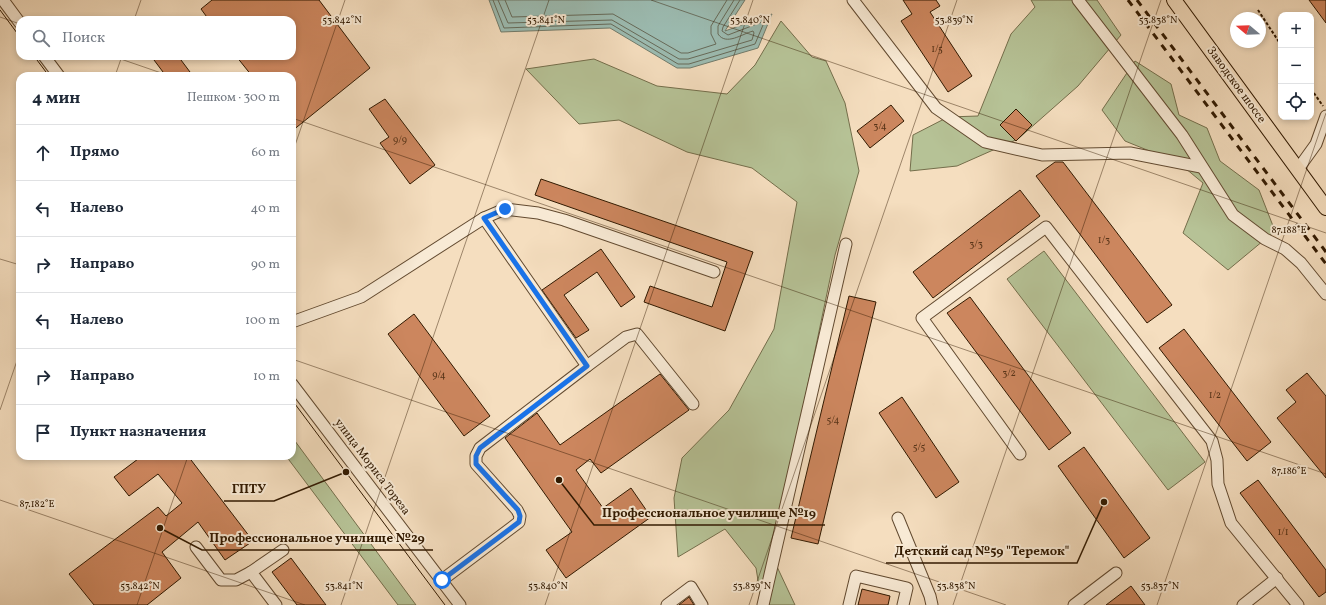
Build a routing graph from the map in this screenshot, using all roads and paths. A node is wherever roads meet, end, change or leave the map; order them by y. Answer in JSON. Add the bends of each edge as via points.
{"nodes":[{"id":1,"x":3,"y":0,"type":"edge"},
{"id":2,"x":853,"y":0,"type":"edge"},
{"id":3,"x":1078,"y":0,"type":"edge"},
{"id":4,"x":1174,"y":0,"type":"edge"},
{"id":5,"x":1258,"y":10,"type":"dead end"},
{"id":6,"x":16,"y":18,"type":"edge"},
{"id":7,"x":1278,"y":40,"type":"edge"},
{"id":8,"x":47,"y":60,"type":"edge"},
{"id":9,"x":57,"y":72,"type":"edge"},
{"id":10,"x":1314,"y":93,"type":"edge"},
{"id":11,"x":1326,"y":111,"type":"edge"},
{"id":12,"x":1326,"y":116,"type":"edge"},
{"id":13,"x":1201,"y":167,"type":"junction"},
{"id":14,"x":1298,"y":169,"type":"junction"},
{"id":15,"x":1326,"y":208,"type":"edge"},
{"id":16,"x":484,"y":218,"type":"junction"},
{"id":17,"x":846,"y":244,"type":"dead end"},
{"id":18,"x":714,"y":272,"type":"dead end"},
{"id":19,"x":1326,"y":294,"type":"edge"},
{"id":20,"x":296,"y":321,"type":"edge"},
{"id":21,"x":587,"y":366,"type":"junction"},
{"id":22,"x":296,"y":389,"type":"edge"},
{"id":23,"x":693,"y":404,"type":"dead end"},
{"id":24,"x":1020,"y":454,"type":"dead end"},
{"id":25,"x":898,"y":518,"type":"dead end"},
{"id":26,"x":196,"y":547,"type":"dead end"},
{"id":27,"x":283,"y":550,"type":"dead end"},
{"id":28,"x":251,"y":572,"type":"junction"},
{"id":29,"x":1116,"y":573,"type":"dead end"},
{"id":30,"x":1277,"y":578,"type":"junction"},
{"id":31,"x":442,"y":580,"type":"junction"},
{"id":32,"x":276,"y":605,"type":"edge"},
{"id":33,"x":460,"y":605,"type":"edge"},
{"id":34,"x":667,"y":605,"type":"edge"},
{"id":35,"x":702,"y":605,"type":"edge"},
{"id":36,"x":763,"y":605,"type":"edge"},
{"id":37,"x":849,"y":605,"type":"edge"},
{"id":38,"x":903,"y":605,"type":"edge"},
{"id":39,"x":932,"y":605,"type":"edge"},
{"id":40,"x":1074,"y":605,"type":"edge"},
{"id":41,"x":1243,"y":605,"type":"edge"},
{"id":42,"x":1298,"y":605,"type":"edge"}],
"edges":[{"from":1,"to":6,"type":"street"},
{"from":2,"to":13,"type":"street","via":[[936,108],[985,142],[1042,155],[1130,153]]},
{"from":3,"to":13,"type":"street","via":[[1182,135]]},
{"from":4,"to":14,"type":"main road","name":"Заводское шоссе"},
{"from":5,"to":7,"type":"path"},
{"from":8,"to":9,"type":"street"},
{"from":10,"to":11,"type":"path"},
{"from":12,"to":14,"type":"street","via":[[1316,144]]},
{"from":13,"to":19,"type":"street","via":[[1233,215],[1265,239],[1285,249],[1301,263]]},
{"from":14,"to":15,"type":"main road","name":"Заводское шоссе"},
{"from":16,"to":18,"type":"street","via":[[505,209],[538,213]]},
{"from":16,"to":20,"type":"street","via":[[361,297]]},
{"from":16,"to":21,"type":"street"},
{"from":17,"to":36,"type":"street"},
{"from":21,"to":23,"type":"street","via":[[626,337],[637,334]]},
{"from":21,"to":31,"type":"street","via":[[480,448],[476,464],[518,510],[519,522]]},
{"from":22,"to":31,"type":"street","name":"улица Мориса Тореза"},
{"from":24,"to":30,"type":"street","via":[[922,318],[1046,227],[1212,442],[1217,460],[1218,484],[1231,523]]},
{"from":25,"to":39,"type":"street"},
{"from":26,"to":28,"type":"street","via":[[221,580],[236,580]]},
{"from":27,"to":28,"type":"street"},
{"from":28,"to":32,"type":"street"},
{"from":29,"to":40,"type":"street"},
{"from":30,"to":41,"type":"street"},
{"from":30,"to":42,"type":"street"},
{"from":31,"to":33,"type":"street","name":"улица Мориса Тореза"},
{"from":34,"to":35,"type":"street","via":[[691,588]]},
{"from":37,"to":38,"type":"street","via":[[856,576],[907,588]]}]}
